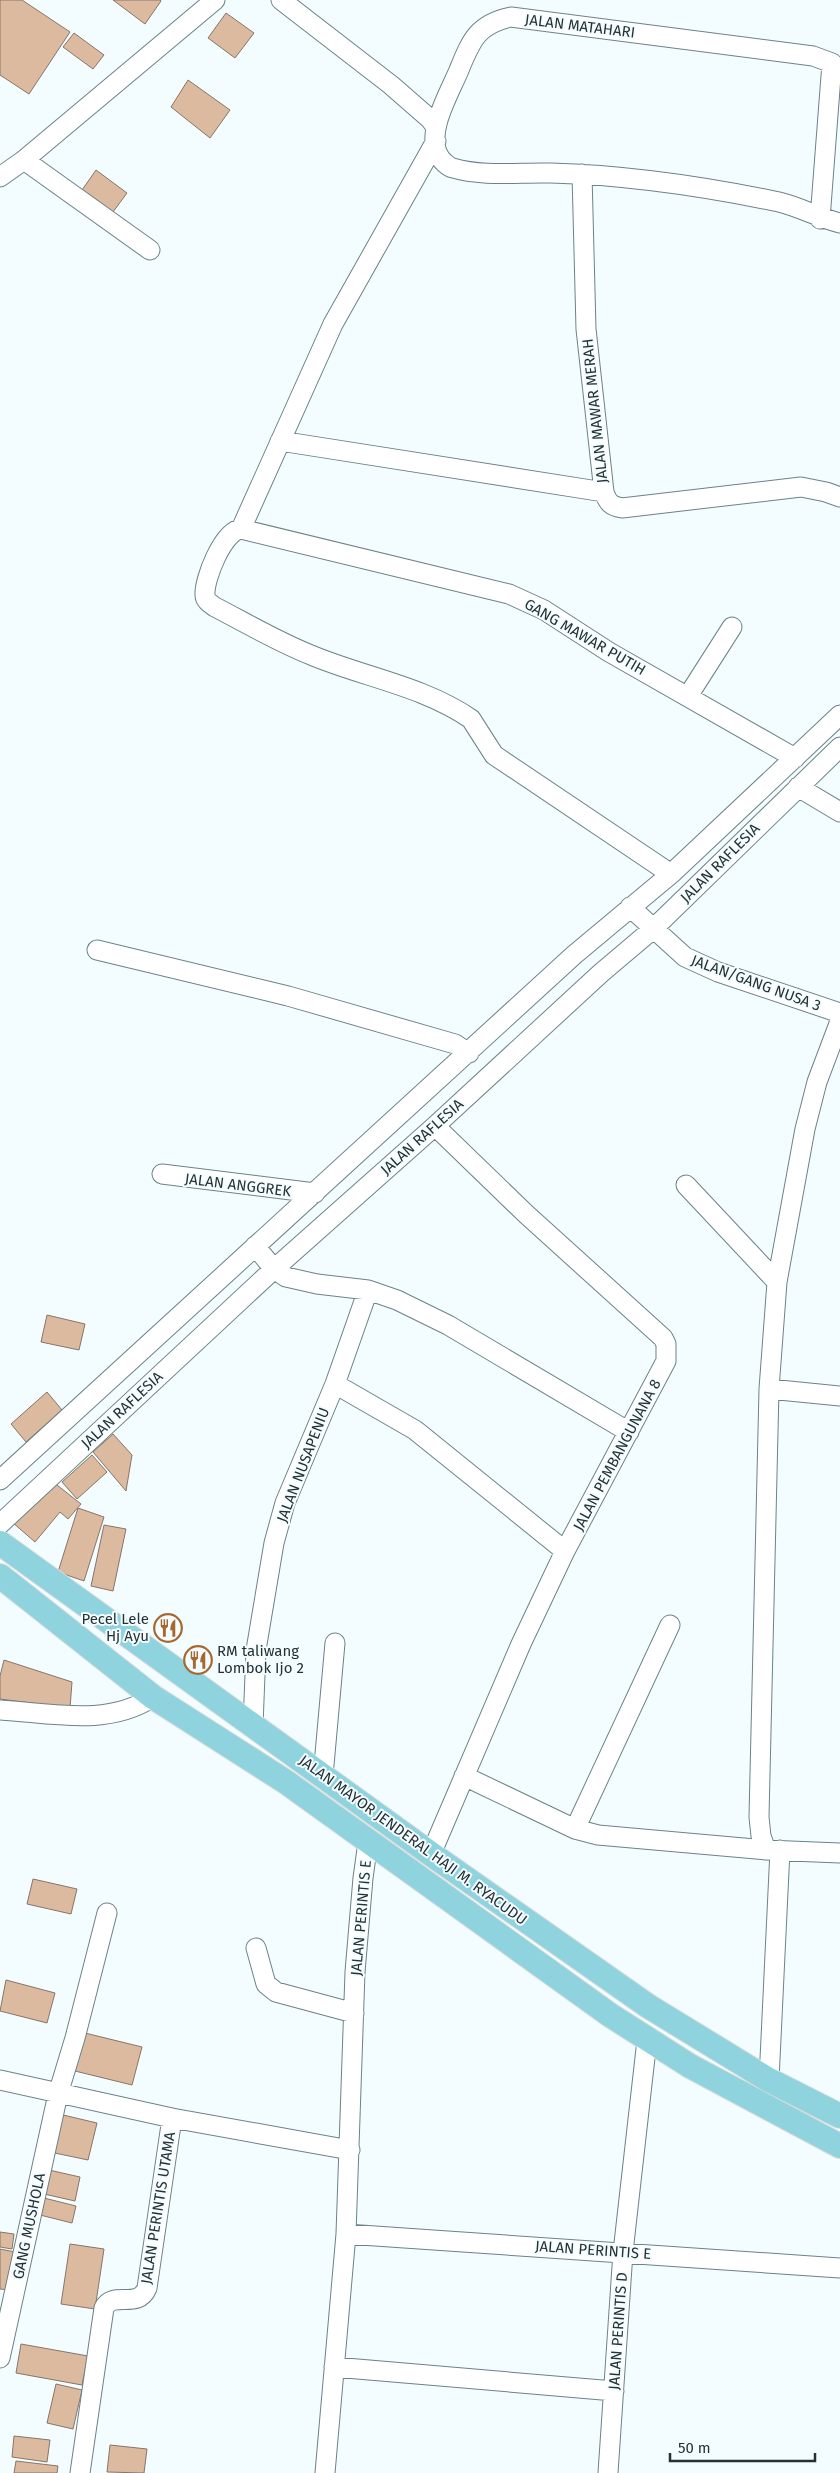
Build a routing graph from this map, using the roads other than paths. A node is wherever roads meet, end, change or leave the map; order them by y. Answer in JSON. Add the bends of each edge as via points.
{"nodes":[{"id":1,"x":215,"y":0,"type":"edge"},
{"id":2,"x":281,"y":0,"type":"edge"},
{"id":3,"x":836,"y":64,"type":"edge"},
{"id":4,"x":435,"y":134,"type":"junction"},
{"id":5,"x":24,"y":160,"type":"junction"},
{"id":6,"x":582,"y":174,"type":"junction"},
{"id":7,"x":0,"y":177,"type":"edge"},
{"id":8,"x":820,"y":218,"type":"junction"},
{"id":9,"x":840,"y":223,"type":"edge"},
{"id":10,"x":150,"y":250,"type":"dead end"},
{"id":11,"x":280,"y":441,"type":"junction"},
{"id":12,"x":604,"y":492,"type":"junction"},
{"id":13,"x":840,"y":497,"type":"edge"},
{"id":14,"x":241,"y":529,"type":"junction"},
{"id":15,"x":732,"y":628,"type":"dead end"},
{"id":16,"x":688,"y":696,"type":"junction"},
{"id":17,"x":840,"y":715,"type":"edge"},
{"id":18,"x":840,"y":747,"type":"edge"},
{"id":19,"x":795,"y":758,"type":"junction"},
{"id":20,"x":798,"y":787,"type":"junction"},
{"id":21,"x":760,"y":808,"type":"junction"},
{"id":22,"x":840,"y":812,"type":"edge"},
{"id":23,"x":671,"y":874,"type":"junction"},
{"id":24,"x":632,"y":908,"type":"junction"},
{"id":25,"x":651,"y":927,"type":"junction"},
{"id":26,"x":98,"y":950,"type":"dead end"},
{"id":27,"x":840,"y":1013,"type":"edge"},
{"id":28,"x":840,"y":1021,"type":"edge"},
{"id":29,"x":469,"y":1053,"type":"junction"},
{"id":30,"x":435,"y":1126,"type":"junction"},
{"id":31,"x":162,"y":1174,"type":"dead end"},
{"id":32,"x":686,"y":1185,"type":"dead end"},
{"id":33,"x":315,"y":1194,"type":"junction"},
{"id":34,"x":257,"y":1248,"type":"junction"},
{"id":35,"x":272,"y":1267,"type":"junction"},
{"id":36,"x":777,"y":1282,"type":"junction"},
{"id":37,"x":368,"y":1290,"type":"junction"},
{"id":38,"x":335,"y":1384,"type":"junction"},
{"id":39,"x":769,"y":1389,"type":"junction"},
{"id":40,"x":840,"y":1396,"type":"edge"},
{"id":41,"x":628,"y":1432,"type":"junction"},
{"id":42,"x":0,"y":1480,"type":"edge"},
{"id":43,"x":0,"y":1524,"type":"edge"},
{"id":44,"x":0,"y":1543,"type":"edge"},
{"id":45,"x":565,"y":1551,"type":"junction"},
{"id":46,"x":0,"y":1576,"type":"edge"},
{"id":47,"x":670,"y":1625,"type":"dead end"},
{"id":48,"x":335,"y":1643,"type":"dead end"},
{"id":49,"x":153,"y":1698,"type":"junction"},
{"id":50,"x":0,"y":1710,"type":"edge"},
{"id":51,"x":257,"y":1728,"type":"junction"},
{"id":52,"x":323,"y":1776,"type":"junction"},
{"id":53,"x":464,"y":1776,"type":"junction"},
{"id":54,"x":286,"y":1782,"type":"junction"},
{"id":55,"x":575,"y":1829,"type":"junction"},
{"id":56,"x":363,"y":1838,"type":"junction"},
{"id":57,"x":773,"y":1850,"type":"junction"},
{"id":58,"x":840,"y":1853,"type":"edge"},
{"id":59,"x":431,"y":1854,"type":"junction"},
{"id":60,"x":107,"y":1913,"type":"dead end"},
{"id":61,"x":256,"y":1948,"type":"dead end"},
{"id":62,"x":354,"y":2013,"type":"junction"},
{"id":63,"x":646,"y":2040,"type":"junction"},
{"id":64,"x":0,"y":2080,"type":"edge"},
{"id":65,"x":769,"y":2080,"type":"junction"},
{"id":66,"x":58,"y":2094,"type":"junction"},
{"id":67,"x":840,"y":2116,"type":"edge"},
{"id":68,"x":172,"y":2118,"type":"junction"},
{"id":69,"x":840,"y":2146,"type":"edge"},
{"id":70,"x":350,"y":2150,"type":"junction"},
{"id":71,"x":346,"y":2234,"type":"junction"},
{"id":72,"x":623,"y":2252,"type":"junction"},
{"id":73,"x":840,"y":2268,"type":"edge"},
{"id":74,"x":0,"y":2358,"type":"edge"},
{"id":75,"x":334,"y":2367,"type":"junction"},
{"id":76,"x":614,"y":2391,"type":"junction"},
{"id":77,"x":80,"y":2473,"type":"edge"},
{"id":78,"x":325,"y":2473,"type":"edge"},
{"id":79,"x":608,"y":2473,"type":"edge"}],
"edges":[{"from":1,"to":5,"type":"street"},
{"from":2,"to":4,"type":"street","via":[[430,119]]},
{"from":3,"to":4,"type":"street","name":"JALAN MATAHARI","via":[[813,56],[739,44],[511,17],[495,20],[481,29],[470,44]]},
{"from":3,"to":8,"type":"street","name":"JALAN MATAHARI"},
{"from":4,"to":6,"type":"street","via":[[438,155],[450,167],[486,172]]},
{"from":4,"to":11,"type":"street","name":"JALAN MATAHARI","via":[[333,324]]},
{"from":5,"to":7,"type":"street"},
{"from":5,"to":10,"type":"street"},
{"from":6,"to":8,"type":"street","via":[[658,182],[782,203]]},
{"from":6,"to":12,"type":"street","name":"JALAN MAWAR MERAH","via":[[586,329]]},
{"from":8,"to":9,"type":"street"},
{"from":11,"to":12,"type":"street"},
{"from":11,"to":14,"type":"street","name":"JALAN MATAHARI"},
{"from":12,"to":13,"type":"street","name":"JALAN MAWAR MERAH","via":[[612,506],[622,508],[801,487]]},
{"from":14,"to":16,"type":"street","name":"GANG MAWAR PUTIH","via":[[509,594],[532,603],[609,652]]},
{"from":14,"to":23,"type":"street","via":[[222,543],[210,571],[206,600],[310,655],[432,698],[465,715],[471,719],[494,755]]},
{"from":15,"to":16,"type":"street"},
{"from":16,"to":19,"type":"street","name":"GANG MAWAR PUTIH"},
{"from":17,"to":19,"type":"street","name":"JALAN RAFLESIA"},
{"from":18,"to":20,"type":"street","name":"JALAN RAFLESIA"},
{"from":19,"to":21,"type":"street","name":"JALAN RAFLESIA"},
{"from":20,"to":21,"type":"street","name":"JALAN RAFLESIA"},
{"from":20,"to":22,"type":"street"},
{"from":21,"to":23,"type":"street","name":"JALAN RAFLESIA"},
{"from":21,"to":25,"type":"street","name":"JALAN RAFLESIA"},
{"from":23,"to":24,"type":"street","name":"JALAN RAFLESIA"},
{"from":24,"to":25,"type":"street","name":"JALAN/GANG NUSA 3"},
{"from":24,"to":29,"type":"street","name":"JALAN RAFLESIA"},
{"from":25,"to":27,"type":"street","name":"JALAN/GANG NUSA 3","via":[[685,957],[718,972]]},
{"from":25,"to":30,"type":"street","name":"JALAN RAFLESIA"},
{"from":26,"to":29,"type":"street","via":[[298,998],[455,1044]]},
{"from":28,"to":36,"type":"street","via":[[817,1082],[805,1129]]},
{"from":29,"to":33,"type":"street","name":"JALAN RAFLESIA"},
{"from":30,"to":35,"type":"street","name":"JALAN RAFLESIA"},
{"from":30,"to":41,"type":"street","name":"JALAN PEMBANGUNANA 8","via":[[663,1338],[666,1361]]},
{"from":31,"to":33,"type":"street","name":"JALAN ANGGREK"},
{"from":32,"to":36,"type":"street"},
{"from":33,"to":34,"type":"street","name":"JALAN RAFLESIA"},
{"from":34,"to":35,"type":"street"},
{"from":34,"to":42,"type":"street","name":"JALAN RAFLESIA"},
{"from":35,"to":37,"type":"street","via":[[286,1277]]},
{"from":35,"to":43,"type":"street","name":"JALAN RAFLESIA"},
{"from":36,"to":39,"type":"street"},
{"from":37,"to":38,"type":"street","name":"JALAN NUSAPENIU"},
{"from":37,"to":41,"type":"street","via":[[448,1325]]},
{"from":38,"to":45,"type":"street","via":[[415,1430]]},
{"from":38,"to":51,"type":"street","name":"JALAN NUSAPENIU","via":[[285,1503],[274,1543],[256,1650]]},
{"from":39,"to":40,"type":"street"},
{"from":39,"to":57,"type":"street","via":[[759,1817],[761,1836]]},
{"from":41,"to":45,"type":"street","name":"JALAN PEMBANGUNANA 8"},
{"from":44,"to":51,"type":"main road","name":"JALAN MAYOR JENDERAL HAJI M. RYACUDU"},
{"from":45,"to":53,"type":"street","name":"JALAN PEMBANGUNANA 8"},
{"from":46,"to":49,"type":"main road","name":"JALAN MAYOR JENDERAL HAJI M. RYACUDU"},
{"from":47,"to":55,"type":"street"},
{"from":48,"to":52,"type":"street"},
{"from":49,"to":50,"type":"street","via":[[132,1710],[101,1717]]},
{"from":49,"to":54,"type":"main road","name":"JALAN MAYOR JENDERAL HAJI M. RYACUDU"},
{"from":51,"to":52,"type":"main road","name":"JALAN MAYOR JENDERAL HAJI M. RYACUDU"},
{"from":51,"to":54,"type":"main road","via":[[268,1745],[301,1770],[299,1780]]},
{"from":52,"to":56,"type":"main road","via":[[314,1782],[312,1791],[347,1818]]},
{"from":52,"to":59,"type":"main road","name":"JALAN MAYOR JENDERAL HAJI M. RYACUDU"},
{"from":53,"to":55,"type":"street"},
{"from":53,"to":59,"type":"street","name":"JALAN PEMBANGUNANA 8"},
{"from":54,"to":56,"type":"main road","name":"JALAN MAYOR JENDERAL HAJI M. RYACUDU"},
{"from":55,"to":57,"type":"street","via":[[606,1836]]},
{"from":56,"to":62,"type":"street","name":"JALAN PERINTIS E"},
{"from":56,"to":63,"type":"main road","name":"JALAN MAYOR JENDERAL HAJI M. RYACUDU"},
{"from":57,"to":58,"type":"street"},
{"from":57,"to":65,"type":"street"},
{"from":59,"to":65,"type":"main road","name":"JALAN MAYOR JENDERAL HAJI M. RYACUDU","via":[[648,2006]]},
{"from":60,"to":66,"type":"street","name":"GANG MUSHOLA"},
{"from":61,"to":62,"type":"street","via":[[266,1984],[276,1992]]},
{"from":62,"to":70,"type":"street","name":"JALAN PERINTIS E"},
{"from":63,"to":69,"type":"main road","name":"JALAN MAYOR JENDERAL HAJI M. RYACUDU"},
{"from":63,"to":72,"type":"street","name":"JALAN PERINTIS D"},
{"from":64,"to":66,"type":"street"},
{"from":65,"to":67,"type":"main road","name":"JALAN MAYOR JENDERAL HAJI M. RYACUDU"},
{"from":66,"to":68,"type":"street"},
{"from":66,"to":74,"type":"street","name":"GANG MUSHOLA"},
{"from":68,"to":70,"type":"street"},
{"from":68,"to":77,"type":"street","name":"JALAN PERINTIS UTAMA","via":[[147,2288],[138,2299],[106,2302]]},
{"from":70,"to":71,"type":"street","name":"JALAN PERINTIS E"},
{"from":71,"to":72,"type":"street","name":"JALAN PERINTIS E"},
{"from":71,"to":75,"type":"street","name":"JALAN PERINTIS E"},
{"from":72,"to":73,"type":"street","name":"JALAN PERINTIS E"},
{"from":72,"to":76,"type":"street","name":"JALAN PERINTIS D"},
{"from":75,"to":76,"type":"street"},
{"from":75,"to":78,"type":"street","name":"JALAN PERINTIS E"},
{"from":76,"to":79,"type":"street","name":"JALAN PERINTIS D"}]}
